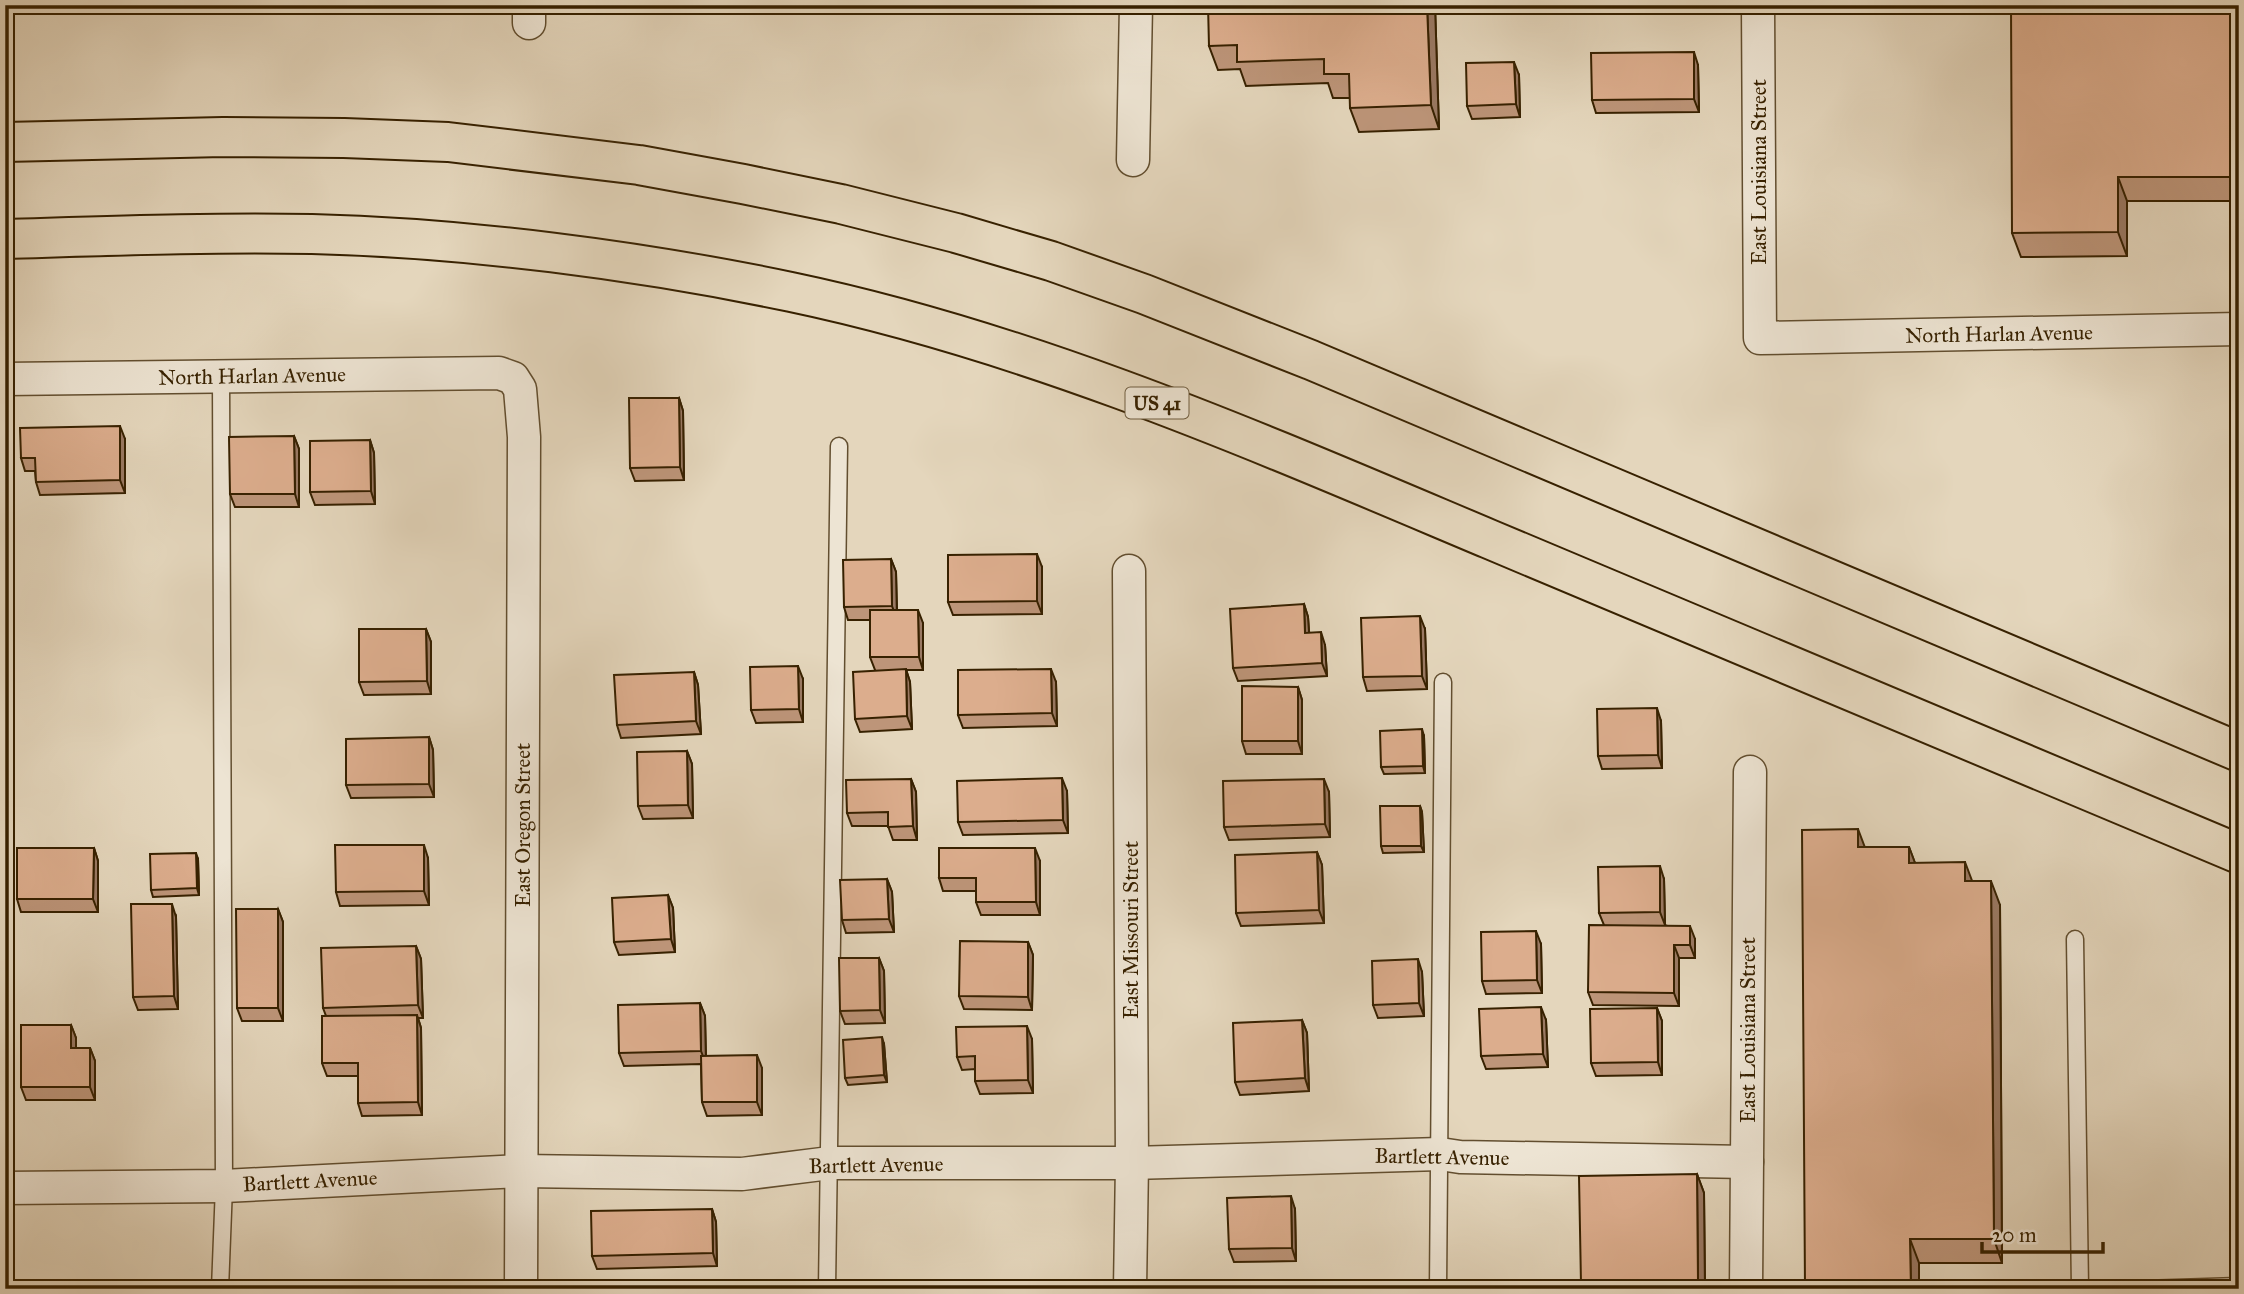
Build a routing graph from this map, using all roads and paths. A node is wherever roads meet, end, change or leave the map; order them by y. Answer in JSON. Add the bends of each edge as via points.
{"nodes":[{"id":1,"x":1136,"y":5,"type":"edge"},
{"id":2,"x":1758,"y":5,"type":"edge"},
{"id":3,"x":5,"y":142,"type":"edge"},
{"id":4,"x":1133,"y":160,"type":"dead end"},
{"id":5,"x":5,"y":239,"type":"edge"},
{"id":6,"x":2239,"y":329,"type":"edge"},
{"id":7,"x":1760,"y":338,"type":"joint"},
{"id":8,"x":499,"y":373,"type":"joint"},
{"id":9,"x":221,"y":377,"type":"junction"},
{"id":10,"x":5,"y":379,"type":"edge"},
{"id":11,"x":839,"y":446,"type":"dead end"},
{"id":12,"x":1129,"y":571,"type":"dead end"},
{"id":13,"x":1443,"y":682,"type":"dead end"},
{"id":14,"x":2239,"y":752,"type":"edge"},
{"id":15,"x":1750,"y":772,"type":"dead end"},
{"id":16,"x":2239,"y":854,"type":"edge"},
{"id":17,"x":2075,"y":939,"type":"dead end"},
{"id":18,"x":1440,"y":1154,"type":"junction"},
{"id":19,"x":1747,"y":1162,"type":"junction"},
{"id":20,"x":830,"y":1163,"type":"junction"},
{"id":21,"x":1132,"y":1163,"type":"junction"},
{"id":22,"x":521,"y":1171,"type":"junction"},
{"id":23,"x":224,"y":1186,"type":"junction"},
{"id":24,"x":5,"y":1188,"type":"edge"},
{"id":25,"x":2239,"y":1286,"type":"edge"},
{"id":26,"x":220,"y":1289,"type":"edge"},
{"id":27,"x":521,"y":1289,"type":"edge"},
{"id":28,"x":827,"y":1289,"type":"edge"},
{"id":29,"x":1130,"y":1289,"type":"edge"},
{"id":30,"x":1438,"y":1289,"type":"edge"},
{"id":31,"x":1746,"y":1289,"type":"edge"},
{"id":32,"x":2080,"y":1289,"type":"edge"},
{"id":33,"x":2143,"y":1289,"type":"edge"}],
"edges":[{"from":1,"to":4,"type":"street"},
{"from":2,"to":7,"type":"street","name":"East Louisiana Street"},
{"from":3,"to":14,"type":"highway","via":[[236,137],[448,142],[639,165],[841,204],[956,233],[1144,294],[1311,360]]},
{"from":5,"to":16,"type":"highway","number":"US 41","via":[[314,234],[442,242],[659,269],[791,292],[913,323],[1038,360],[1234,432]]},
{"from":6,"to":7,"type":"street","name":"North Harlan Avenue"},
{"from":8,"to":9,"type":"street","name":"North Harlan Avenue"},
{"from":8,"to":22,"type":"street","name":"East Oregon Street","via":[[513,378],[520,388],[524,437]]},
{"from":9,"to":10,"type":"street","name":"North Harlan Avenue"},
{"from":9,"to":23,"type":"lane"},
{"from":11,"to":20,"type":"lane"},
{"from":12,"to":21,"type":"street","name":"East Missouri Street"},
{"from":13,"to":18,"type":"lane"},
{"from":15,"to":19,"type":"street","name":"East Louisiana Street"},
{"from":17,"to":32,"type":"lane"},
{"from":18,"to":19,"type":"street","name":"Bartlett Avenue"},
{"from":18,"to":21,"type":"street","name":"Bartlett Avenue"},
{"from":18,"to":30,"type":"lane"},
{"from":19,"to":31,"type":"street","name":"East Louisiana Street"},
{"from":20,"to":21,"type":"street","name":"Bartlett Avenue"},
{"from":20,"to":22,"type":"street","name":"Bartlett Avenue","via":[[742,1174]]},
{"from":20,"to":28,"type":"lane"},
{"from":21,"to":29,"type":"street","name":"East Missouri Street"},
{"from":22,"to":23,"type":"street","name":"Bartlett Avenue"},
{"from":22,"to":27,"type":"street","name":"East Oregon Street"},
{"from":23,"to":24,"type":"street","name":"Bartlett Avenue"},
{"from":23,"to":26,"type":"lane"},
{"from":25,"to":33,"type":"lane"}]}
